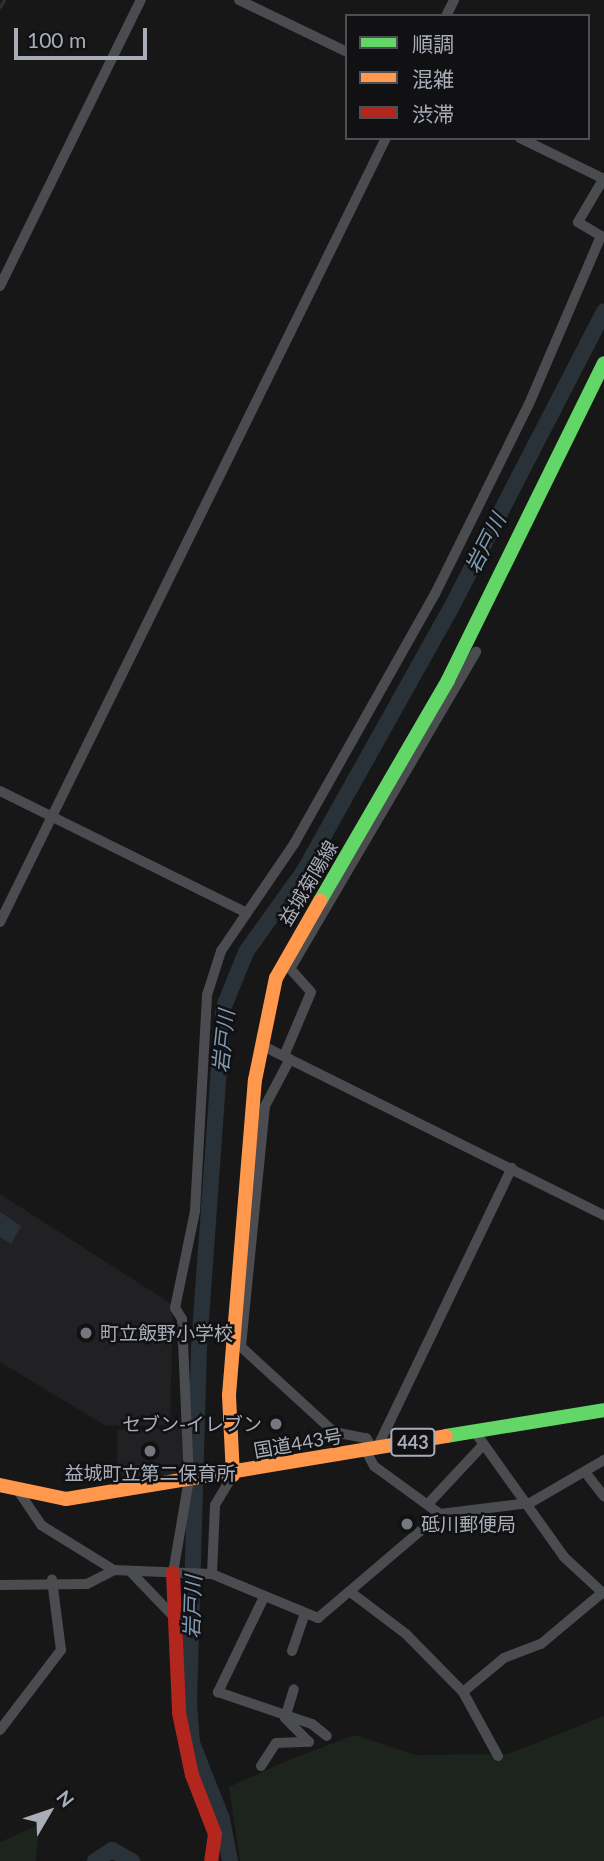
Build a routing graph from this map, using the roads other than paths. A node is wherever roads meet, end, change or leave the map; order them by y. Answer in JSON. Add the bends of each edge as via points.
{"nodes":[{"id":1,"x":141,"y":0,"type":"edge"},
{"id":2,"x":240,"y":0,"type":"edge"},
{"id":3,"x":345,"y":51,"type":"edge"},
{"id":4,"x":385,"y":140,"type":"edge"},
{"id":5,"x":524,"y":140,"type":"edge"},
{"id":6,"x":604,"y":178,"type":"edge"},
{"id":7,"x":0,"y":286,"type":"edge"},
{"id":8,"x":604,"y":363,"type":"edge"},
{"id":9,"x":476,"y":652,"type":"dead end"},
{"id":10,"x":0,"y":791,"type":"edge"},
{"id":11,"x":52,"y":817,"type":"junction"},
{"id":12,"x":243,"y":911,"type":"junction"},
{"id":13,"x":0,"y":922,"type":"edge"},
{"id":14,"x":261,"y":1045,"type":"junction"},
{"id":15,"x":287,"y":1058,"type":"junction"},
{"id":16,"x":512,"y":1168,"type":"junction"},
{"id":17,"x":604,"y":1215,"type":"edge"},
{"id":18,"x":236,"y":1343,"type":"junction"},
{"id":19,"x":604,"y":1410,"type":"edge"},
{"id":20,"x":479,"y":1439,"type":"junction"},
{"id":21,"x":372,"y":1449,"type":"junction"},
{"id":22,"x":604,"y":1460,"type":"edge"},
{"id":23,"x":585,"y":1472,"type":"junction"},
{"id":24,"x":227,"y":1476,"type":"junction"},
{"id":25,"x":189,"y":1479,"type":"junction"},
{"id":26,"x":0,"y":1485,"type":"edge"},
{"id":27,"x":19,"y":1492,"type":"junction"},
{"id":28,"x":604,"y":1496,"type":"edge"},
{"id":29,"x":530,"y":1503,"type":"junction"},
{"id":30,"x":428,"y":1504,"type":"junction"},
{"id":31,"x":440,"y":1514,"type":"junction"},
{"id":32,"x":114,"y":1570,"type":"junction"},
{"id":33,"x":130,"y":1571,"type":"junction"},
{"id":34,"x":176,"y":1574,"type":"junction"},
{"id":35,"x":212,"y":1574,"type":"junction"},
{"id":36,"x":51,"y":1580,"type":"junction"},
{"id":37,"x":0,"y":1585,"type":"edge"},
{"id":38,"x":603,"y":1593,"type":"edge"},
{"id":39,"x":353,"y":1594,"type":"junction"},
{"id":40,"x":264,"y":1597,"type":"junction"},
{"id":41,"x":173,"y":1616,"type":"junction"},
{"id":42,"x":304,"y":1617,"type":"junction"},
{"id":43,"x":292,"y":1651,"type":"dead end"},
{"id":44,"x":294,"y":1689,"type":"dead end"},
{"id":45,"x":463,"y":1692,"type":"junction"},
{"id":46,"x":285,"y":1717,"type":"junction"},
{"id":47,"x":0,"y":1730,"type":"edge"},
{"id":48,"x":327,"y":1736,"type":"dead end"},
{"id":49,"x":498,"y":1756,"type":"dead end"},
{"id":50,"x":261,"y":1766,"type":"dead end"},
{"id":51,"x":211,"y":1861,"type":"edge"}],
"edges":[{"from":1,"to":7,"type":"street"},
{"from":2,"to":3,"type":"street"},
{"from":4,"to":11,"type":"street"},
{"from":5,"to":6,"type":"street"},
{"from":6,"to":12,"type":"street","via":[[578,222],[600,236],[529,404],[435,594],[293,844]]},
{"from":8,"to":14,"type":"main road","name":"益城菊陽線","via":[[448,680],[288,952],[268,1003]]},
{"from":9,"to":15,"type":"street","via":[[290,969],[311,992]]},
{"from":10,"to":11,"type":"street"},
{"from":11,"to":12,"type":"street"},
{"from":11,"to":13,"type":"street"},
{"from":12,"to":25,"type":"street","via":[[206,995],[195,1210],[175,1308],[182,1319]]},
{"from":14,"to":15,"type":"street"},
{"from":14,"to":18,"type":"main road","name":"益城菊陽線"},
{"from":15,"to":16,"type":"street"},
{"from":15,"to":18,"type":"street","via":[[265,1106]]},
{"from":16,"to":17,"type":"street"},
{"from":16,"to":21,"type":"street"},
{"from":18,"to":21,"type":"street","via":[[334,1432],[366,1438]]},
{"from":18,"to":24,"type":"main road","name":"益城菊陽線"},
{"from":19,"to":20,"type":"main road","name":"国道443号","number":"443"},
{"from":20,"to":21,"type":"main road","name":"国道443号","number":"443"},
{"from":20,"to":29,"type":"street"},
{"from":20,"to":30,"type":"street"},
{"from":21,"to":24,"type":"main road","name":"国道443号","number":"443"},
{"from":21,"to":30,"type":"street","via":[[374,1466]]},
{"from":22,"to":23,"type":"street"},
{"from":23,"to":28,"type":"street"},
{"from":23,"to":29,"type":"street"},
{"from":24,"to":25,"type":"main road","name":"国道443号","number":"443"},
{"from":24,"to":35,"type":"street","via":[[215,1505]]},
{"from":25,"to":27,"type":"main road","name":"国道443号","number":"443","via":[[66,1499]]},
{"from":25,"to":34,"type":"street"},
{"from":26,"to":27,"type":"main road","name":"国道443号","number":"443"},
{"from":27,"to":32,"type":"street","via":[[41,1525]]},
{"from":29,"to":31,"type":"street"},
{"from":29,"to":38,"type":"street","via":[[564,1557]]},
{"from":30,"to":31,"type":"street"},
{"from":31,"to":39,"type":"street","via":[[407,1538]]},
{"from":32,"to":33,"type":"street"},
{"from":32,"to":36,"type":"street","via":[[87,1584]]},
{"from":33,"to":34,"type":"street"},
{"from":33,"to":41,"type":"street"},
{"from":34,"to":35,"type":"street"},
{"from":34,"to":41,"type":"main road"},
{"from":35,"to":40,"type":"street"},
{"from":36,"to":37,"type":"street"},
{"from":36,"to":47,"type":"street","via":[[61,1650]]},
{"from":38,"to":45,"type":"street","via":[[541,1644],[504,1658]]},
{"from":39,"to":42,"type":"street","via":[[318,1618]]},
{"from":39,"to":45,"type":"street","via":[[406,1634]]},
{"from":40,"to":42,"type":"street"},
{"from":40,"to":46,"type":"street","via":[[218,1692]]},
{"from":41,"to":51,"type":"main road","via":[[181,1653],[179,1713],[192,1775],[215,1835]]},
{"from":42,"to":43,"type":"street"},
{"from":44,"to":46,"type":"street"},
{"from":45,"to":49,"type":"street"},
{"from":46,"to":48,"type":"street"},
{"from":46,"to":50,"type":"street","via":[[309,1742],[275,1743]]}]}
